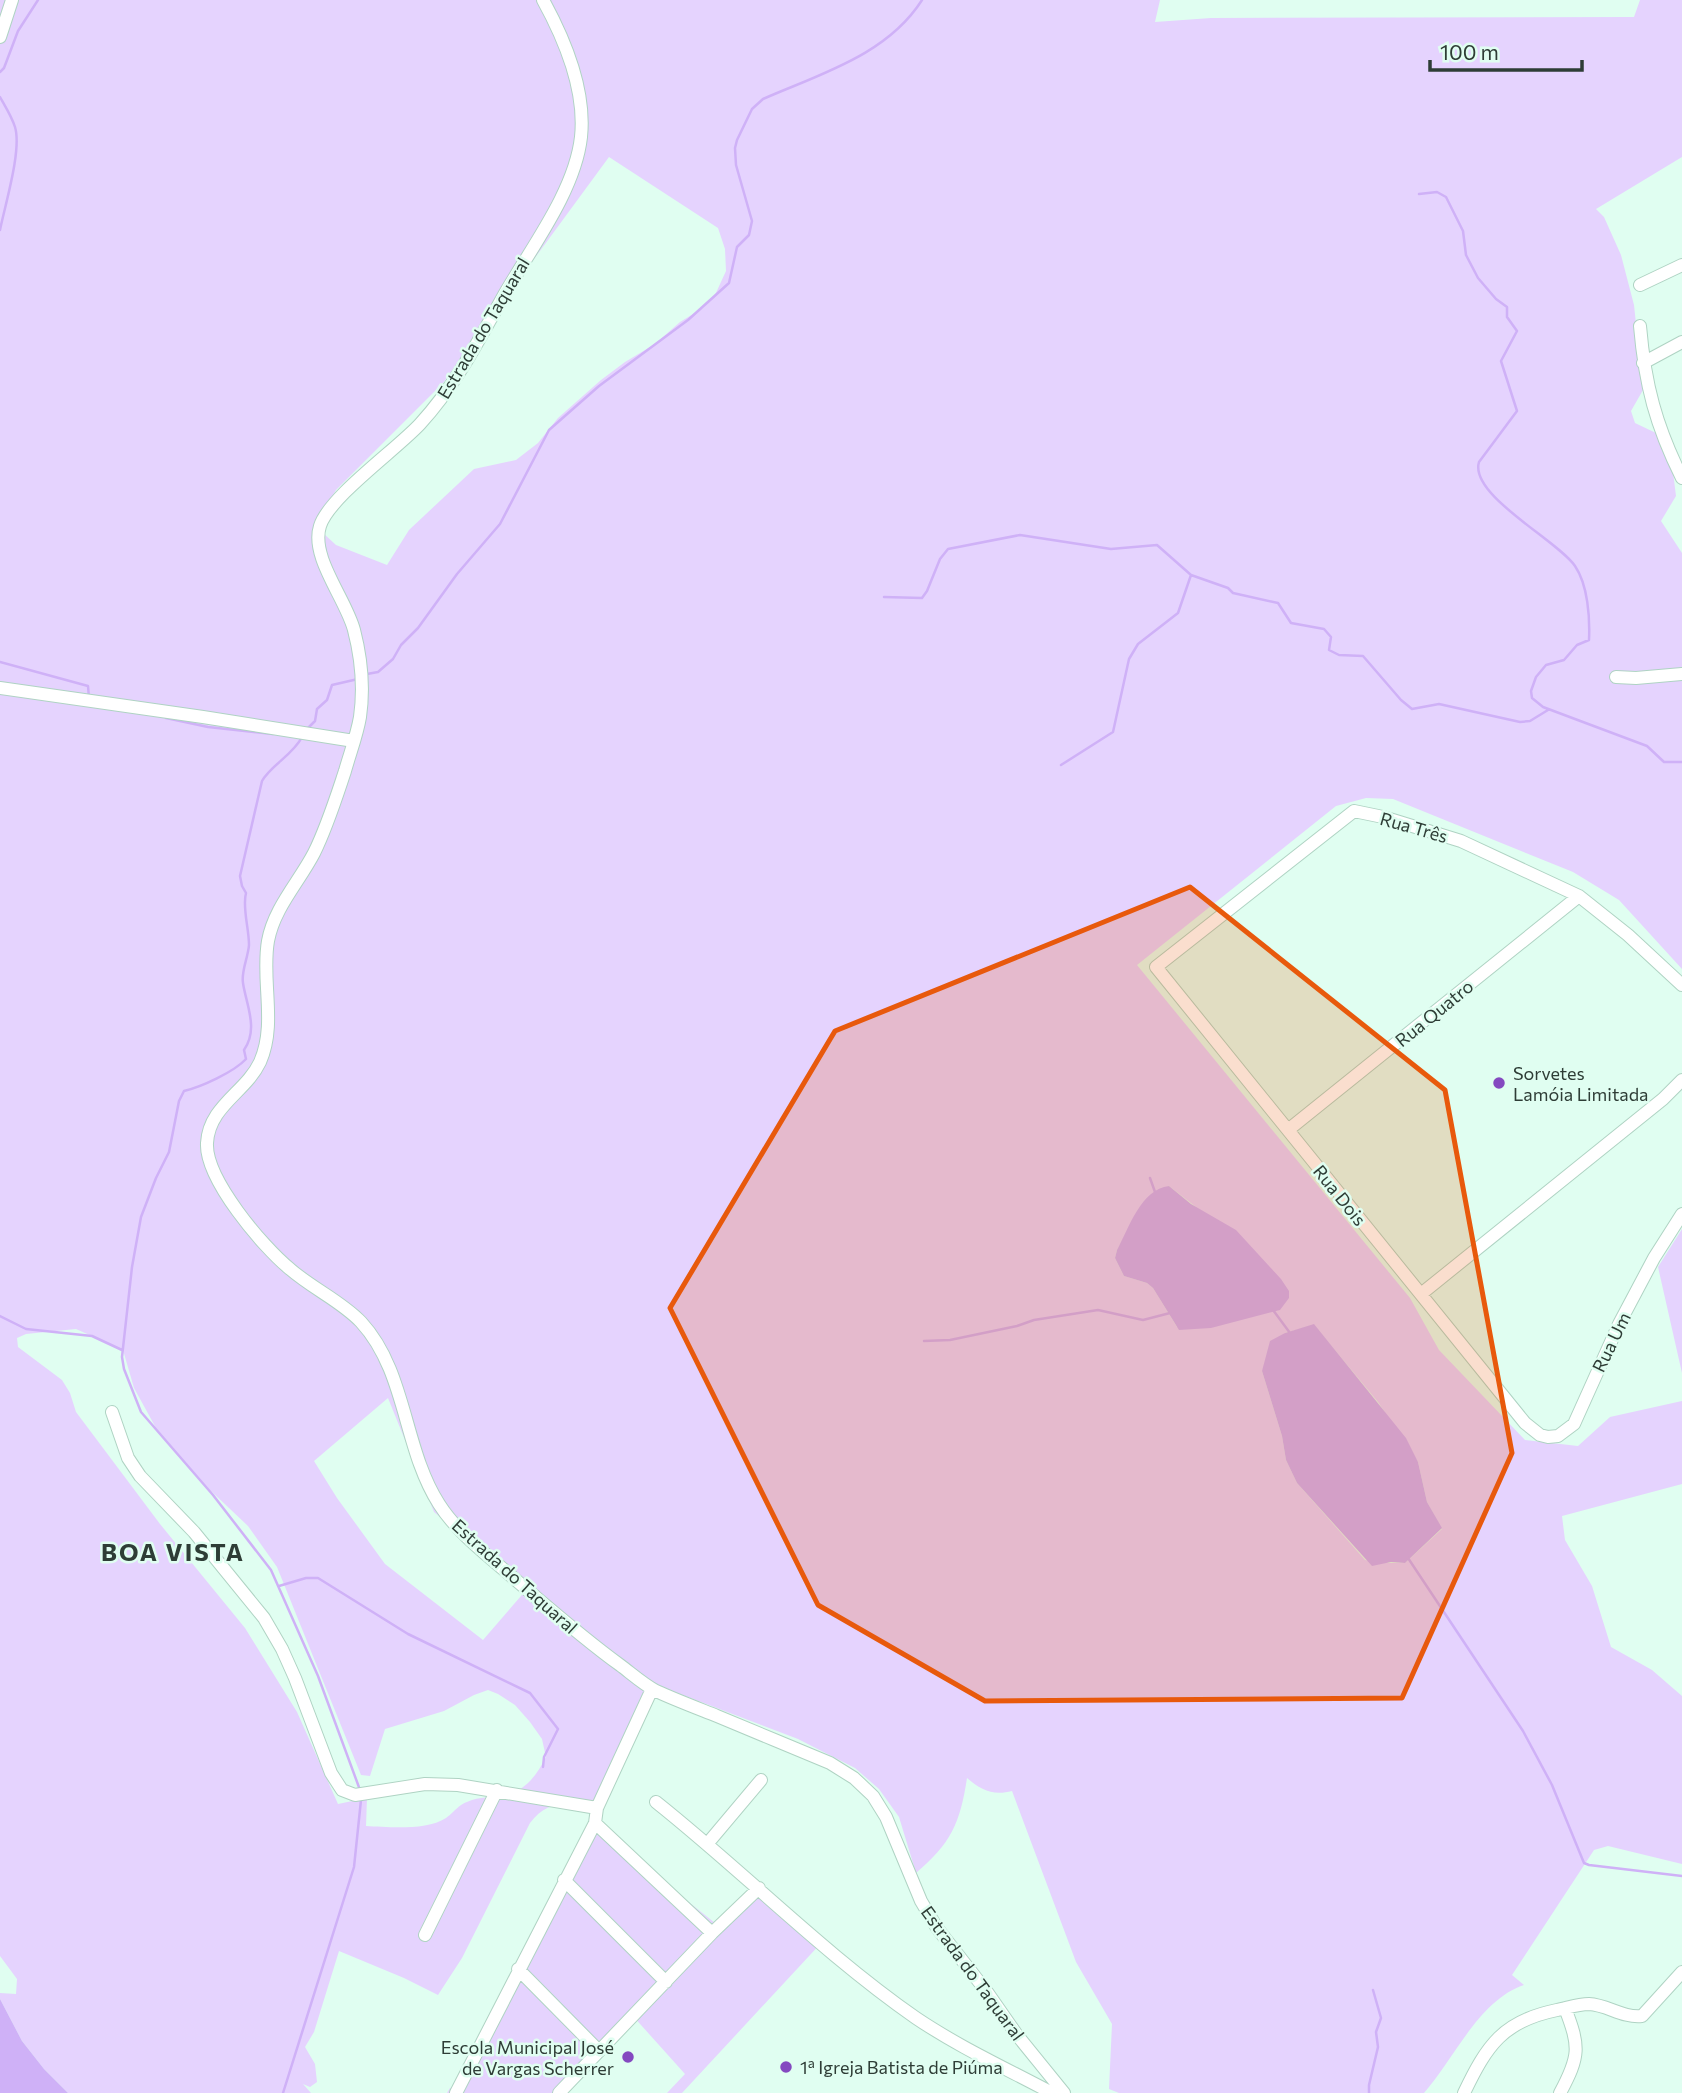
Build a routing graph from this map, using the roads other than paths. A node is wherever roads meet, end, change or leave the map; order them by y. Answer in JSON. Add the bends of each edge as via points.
{"nodes":[{"id":1,"x":12,"y":0,"type":"edge"},
{"id":2,"x":543,"y":0,"type":"edge"},
{"id":3,"x":0,"y":37,"type":"edge"},
{"id":4,"x":1682,"y":265,"type":"edge"},
{"id":5,"x":1640,"y":285,"type":"dead end"},
{"id":6,"x":1640,"y":326,"type":"dead end"},
{"id":7,"x":1680,"y":348,"type":"edge"},
{"id":8,"x":1643,"y":363,"type":"junction"},
{"id":9,"x":1682,"y":478,"type":"edge"},
{"id":10,"x":1682,"y":674,"type":"edge"},
{"id":11,"x":1616,"y":677,"type":"dead end"},
{"id":12,"x":0,"y":688,"type":"edge"},
{"id":13,"x":354,"y":741,"type":"junction"},
{"id":14,"x":1579,"y":896,"type":"junction"},
{"id":15,"x":1156,"y":967,"type":"joint"},
{"id":16,"x":1682,"y":985,"type":"edge"},
{"id":17,"x":1682,"y":1080,"type":"edge"},
{"id":18,"x":1288,"y":1130,"type":"junction"},
{"id":19,"x":1682,"y":1214,"type":"edge"},
{"id":20,"x":1421,"y":1294,"type":"junction"},
{"id":21,"x":112,"y":1412,"type":"dead end"},
{"id":22,"x":1525,"y":1423,"type":"joint"},
{"id":23,"x":652,"y":1689,"type":"junction"},
{"id":24,"x":761,"y":1780,"type":"dead end"},
{"id":25,"x":497,"y":1790,"type":"junction"},
{"id":26,"x":656,"y":1802,"type":"dead end"},
{"id":27,"x":597,"y":1808,"type":"junction"},
{"id":28,"x":594,"y":1823,"type":"junction"},
{"id":29,"x":708,"y":1843,"type":"junction"},
{"id":30,"x":564,"y":1880,"type":"junction"},
{"id":31,"x":760,"y":1888,"type":"junction"},
{"id":32,"x":712,"y":1933,"type":"junction"},
{"id":33,"x":425,"y":1935,"type":"dead end"},
{"id":34,"x":518,"y":1969,"type":"junction"},
{"id":35,"x":1682,"y":1972,"type":"edge"},
{"id":36,"x":666,"y":1982,"type":"junction"},
{"id":37,"x":1565,"y":2008,"type":"junction"},
{"id":38,"x":599,"y":2052,"type":"junction"},
{"id":39,"x":456,"y":2093,"type":"edge"},
{"id":40,"x":559,"y":2093,"type":"edge"},
{"id":41,"x":1052,"y":2093,"type":"edge"},
{"id":42,"x":1064,"y":2093,"type":"edge"},
{"id":43,"x":1464,"y":2093,"type":"edge"},
{"id":44,"x":1560,"y":2093,"type":"edge"}],
"edges":[{"from":1,"to":3,"type":"street"},
{"from":2,"to":13,"type":"street","name":"Estrada do Taquaral","via":[[559,30],[581,107],[581,137],[573,170],[451,386],[419,425],[338,501],[320,526],[322,557],[354,628],[360,717]]},
{"from":4,"to":5,"type":"street"},
{"from":6,"to":8,"type":"street"},
{"from":7,"to":8,"type":"street"},
{"from":8,"to":9,"type":"street","via":[[1661,436]]},
{"from":10,"to":11,"type":"street"},
{"from":12,"to":13,"type":"street"},
{"from":13,"to":23,"type":"street","name":"Estrada do Taquaral","via":[[315,852],[269,935],[265,1047],[259,1064],[211,1125],[206,1145],[210,1168],[285,1266],[341,1305],[378,1344],[426,1480],[459,1529],[547,1607]]},
{"from":14,"to":15,"type":"street","name":"Rua Três","via":[[1461,841],[1354,811]]},
{"from":14,"to":16,"type":"street","name":"Rua Três"},
{"from":14,"to":18,"type":"street","name":"Rua Quatro"},
{"from":15,"to":18,"type":"street","name":"Rua Dois"},
{"from":17,"to":20,"type":"street"},
{"from":18,"to":20,"type":"street","name":"Rua Dois"},
{"from":19,"to":22,"type":"street","name":"Rua Um","via":[[1619,1324],[1574,1424],[1558,1436],[1548,1437]]},
{"from":20,"to":22,"type":"street","name":"Rua Dois"},
{"from":21,"to":25,"type":"street","via":[[140,1476],[194,1532],[264,1618],[282,1649],[342,1790],[355,1795],[425,1784]]},
{"from":23,"to":27,"type":"street"},
{"from":23,"to":42,"type":"street","name":"Estrada do Taquaral","via":[[830,1763],[873,1796],[937,1928]]},
{"from":24,"to":29,"type":"street"},
{"from":25,"to":27,"type":"street"},
{"from":25,"to":33,"type":"street"},
{"from":26,"to":29,"type":"street"},
{"from":27,"to":28,"type":"street"},
{"from":28,"to":30,"type":"street"},
{"from":28,"to":32,"type":"street"},
{"from":29,"to":31,"type":"street"},
{"from":30,"to":34,"type":"street"},
{"from":30,"to":36,"type":"street"},
{"from":31,"to":32,"type":"street"},
{"from":31,"to":41,"type":"street","via":[[915,2017]]},
{"from":32,"to":36,"type":"street"},
{"from":34,"to":38,"type":"street"},
{"from":34,"to":39,"type":"street"},
{"from":35,"to":37,"type":"street","via":[[1642,2016],[1623,2016],[1591,2004]]},
{"from":36,"to":38,"type":"street"},
{"from":37,"to":43,"type":"street","via":[[1520,2021],[1504,2031],[1487,2050]]},
{"from":37,"to":44,"type":"street","via":[[1577,2047]]},
{"from":38,"to":40,"type":"street"}]}
